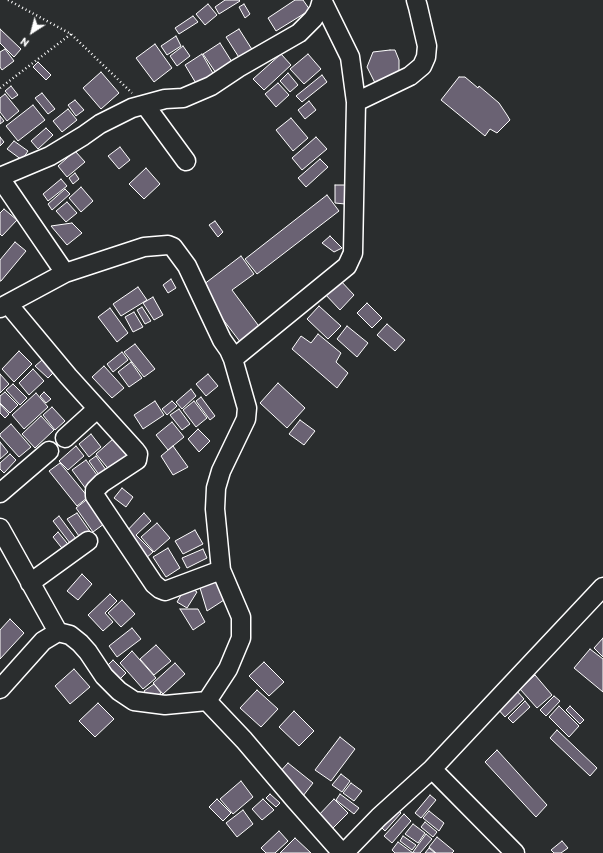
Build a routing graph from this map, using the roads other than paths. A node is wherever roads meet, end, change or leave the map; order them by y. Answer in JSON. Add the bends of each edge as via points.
{"nodes":[{"id":1,"x":322,"y":0,"type":"edge"},
{"id":2,"x":416,"y":0,"type":"edge"},
{"id":3,"x":356,"y":102,"type":"junction"},
{"id":4,"x":145,"y":105,"type":"junction"},
{"id":5,"x":186,"y":161,"type":"dead end"},
{"id":6,"x":0,"y":178,"type":"edge"},
{"id":7,"x":65,"y":273,"type":"junction"},
{"id":8,"x":4,"y":306,"type":"edge"},
{"id":9,"x":233,"y":359,"type":"junction"},
{"id":10,"x":97,"y":409,"type":"junction"},
{"id":11,"x":66,"y":438,"type":"dead end"},
{"id":12,"x":49,"y":451,"type":"dead end"},
{"id":13,"x":0,"y":493,"type":"edge"},
{"id":14,"x":0,"y":528,"type":"edge"},
{"id":15,"x":88,"y":541,"type":"dead end"},
{"id":16,"x":221,"y":570,"type":"junction"},
{"id":17,"x":30,"y":582,"type":"junction"},
{"id":18,"x":603,"y":587,"type":"edge"},
{"id":19,"x":58,"y":632,"type":"junction"},
{"id":20,"x":0,"y":689,"type":"edge"},
{"id":21,"x":207,"y":701,"type":"junction"},
{"id":22,"x":432,"y":769,"type":"junction"},
{"id":23,"x":343,"y":853,"type":"edge"},
{"id":24,"x":515,"y":853,"type":"edge"}],
"edges":[{"from":1,"to":3,"type":"street","via":[[350,57]]},
{"from":1,"to":4,"type":"street","via":[[313,19],[299,33],[211,86],[183,98],[165,99]]},
{"from":2,"to":3,"type":"street","via":[[427,46],[422,66],[410,76]]},
{"from":3,"to":9,"type":"street","via":[[353,253],[347,266]]},
{"from":4,"to":5,"type":"street"},
{"from":4,"to":6,"type":"street","via":[[111,118],[50,156]]},
{"from":6,"to":7,"type":"street"},
{"from":7,"to":8,"type":"street"},
{"from":7,"to":9,"type":"street","via":[[144,247],[173,247],[187,266]]},
{"from":8,"to":10,"type":"street"},
{"from":9,"to":16,"type":"street","via":[[247,408],[246,419],[221,471],[216,488],[215,509]]},
{"from":10,"to":11,"type":"street"},
{"from":10,"to":16,"type":"street","via":[[135,450],[138,460],[102,483],[95,490],[95,496],[154,584],[165,591]]},
{"from":12,"to":13,"type":"street"},
{"from":14,"to":17,"type":"street"},
{"from":15,"to":17,"type":"street"},
{"from":16,"to":21,"type":"street","via":[[241,617],[241,638],[228,669]]},
{"from":17,"to":19,"type":"street"},
{"from":18,"to":22,"type":"street"},
{"from":19,"to":20,"type":"street","via":[[43,641]]},
{"from":19,"to":21,"type":"street","via":[[70,635],[80,643],[104,676],[134,701],[166,705]]},
{"from":21,"to":23,"type":"street"},
{"from":22,"to":23,"type":"street"},
{"from":22,"to":24,"type":"street"}]}
